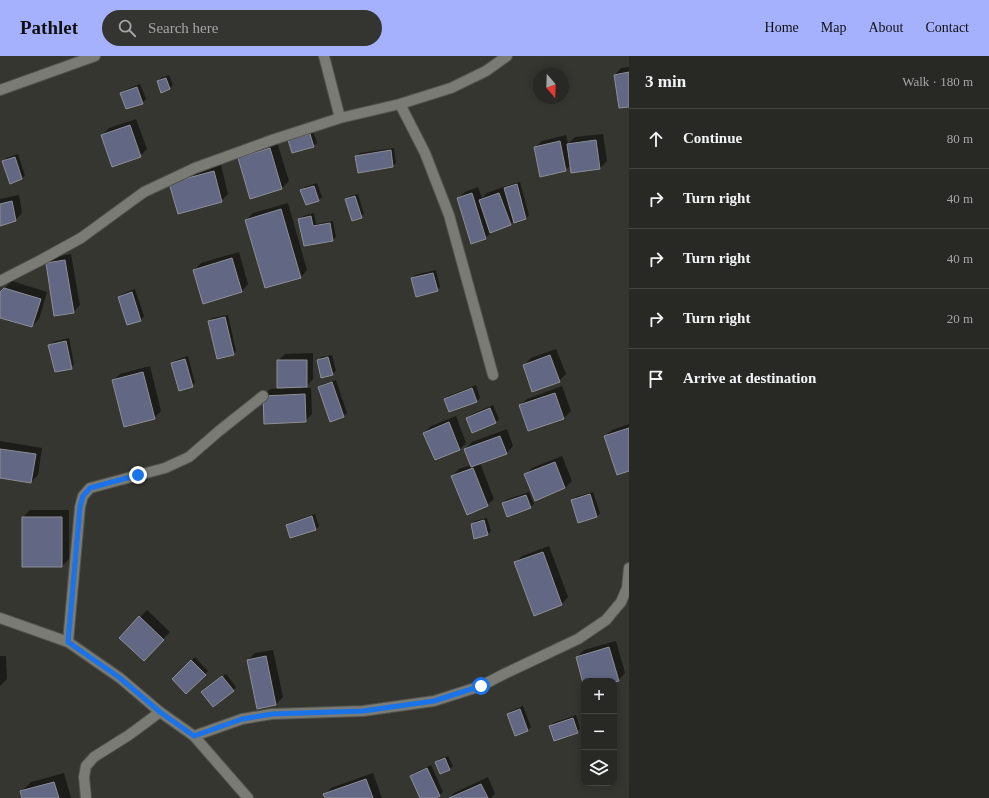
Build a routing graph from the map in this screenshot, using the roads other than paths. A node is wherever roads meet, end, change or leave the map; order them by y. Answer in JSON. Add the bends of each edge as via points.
{"nodes":[{"id":1,"x":95,"y":56,"type":"edge"},
{"id":2,"x":324,"y":56,"type":"edge"},
{"id":3,"x":507,"y":56,"type":"edge"},
{"id":4,"x":0,"y":90,"type":"edge"},
{"id":5,"x":400,"y":104,"type":"junction"},
{"id":6,"x":340,"y":118,"type":"junction"},
{"id":7,"x":0,"y":281,"type":"edge"},
{"id":8,"x":493,"y":375,"type":"dead end"},
{"id":9,"x":262,"y":396,"type":"dead end"},
{"id":10,"x":629,"y":568,"type":"edge"},
{"id":11,"x":0,"y":618,"type":"edge"},
{"id":12,"x":68,"y":642,"type":"junction"},
{"id":13,"x":160,"y":712,"type":"junction"},
{"id":14,"x":194,"y":736,"type":"junction"},
{"id":15,"x":86,"y":798,"type":"edge"},
{"id":16,"x":248,"y":798,"type":"edge"}],
"edges":[{"from":1,"to":4,"type":"street"},
{"from":2,"to":6,"type":"street"},
{"from":3,"to":5,"type":"street","via":[[486,71],[450,88]]},
{"from":5,"to":6,"type":"street"},
{"from":5,"to":8,"type":"street","via":[[426,153],[449,215]]},
{"from":6,"to":7,"type":"street","via":[[195,168],[144,192],[81,238]]},
{"from":9,"to":12,"type":"street","via":[[189,457],[165,468],[90,488],[83,496]]},
{"from":10,"to":14,"type":"street","via":[[627,588],[621,602],[606,620],[578,638],[481,686],[434,701],[363,711],[272,714],[242,719]]},
{"from":11,"to":12,"type":"street"},
{"from":12,"to":13,"type":"street","via":[[120,678]]},
{"from":13,"to":14,"type":"street"},
{"from":13,"to":15,"type":"street","via":[[94,757],[86,766]]},
{"from":14,"to":16,"type":"street"}]}
